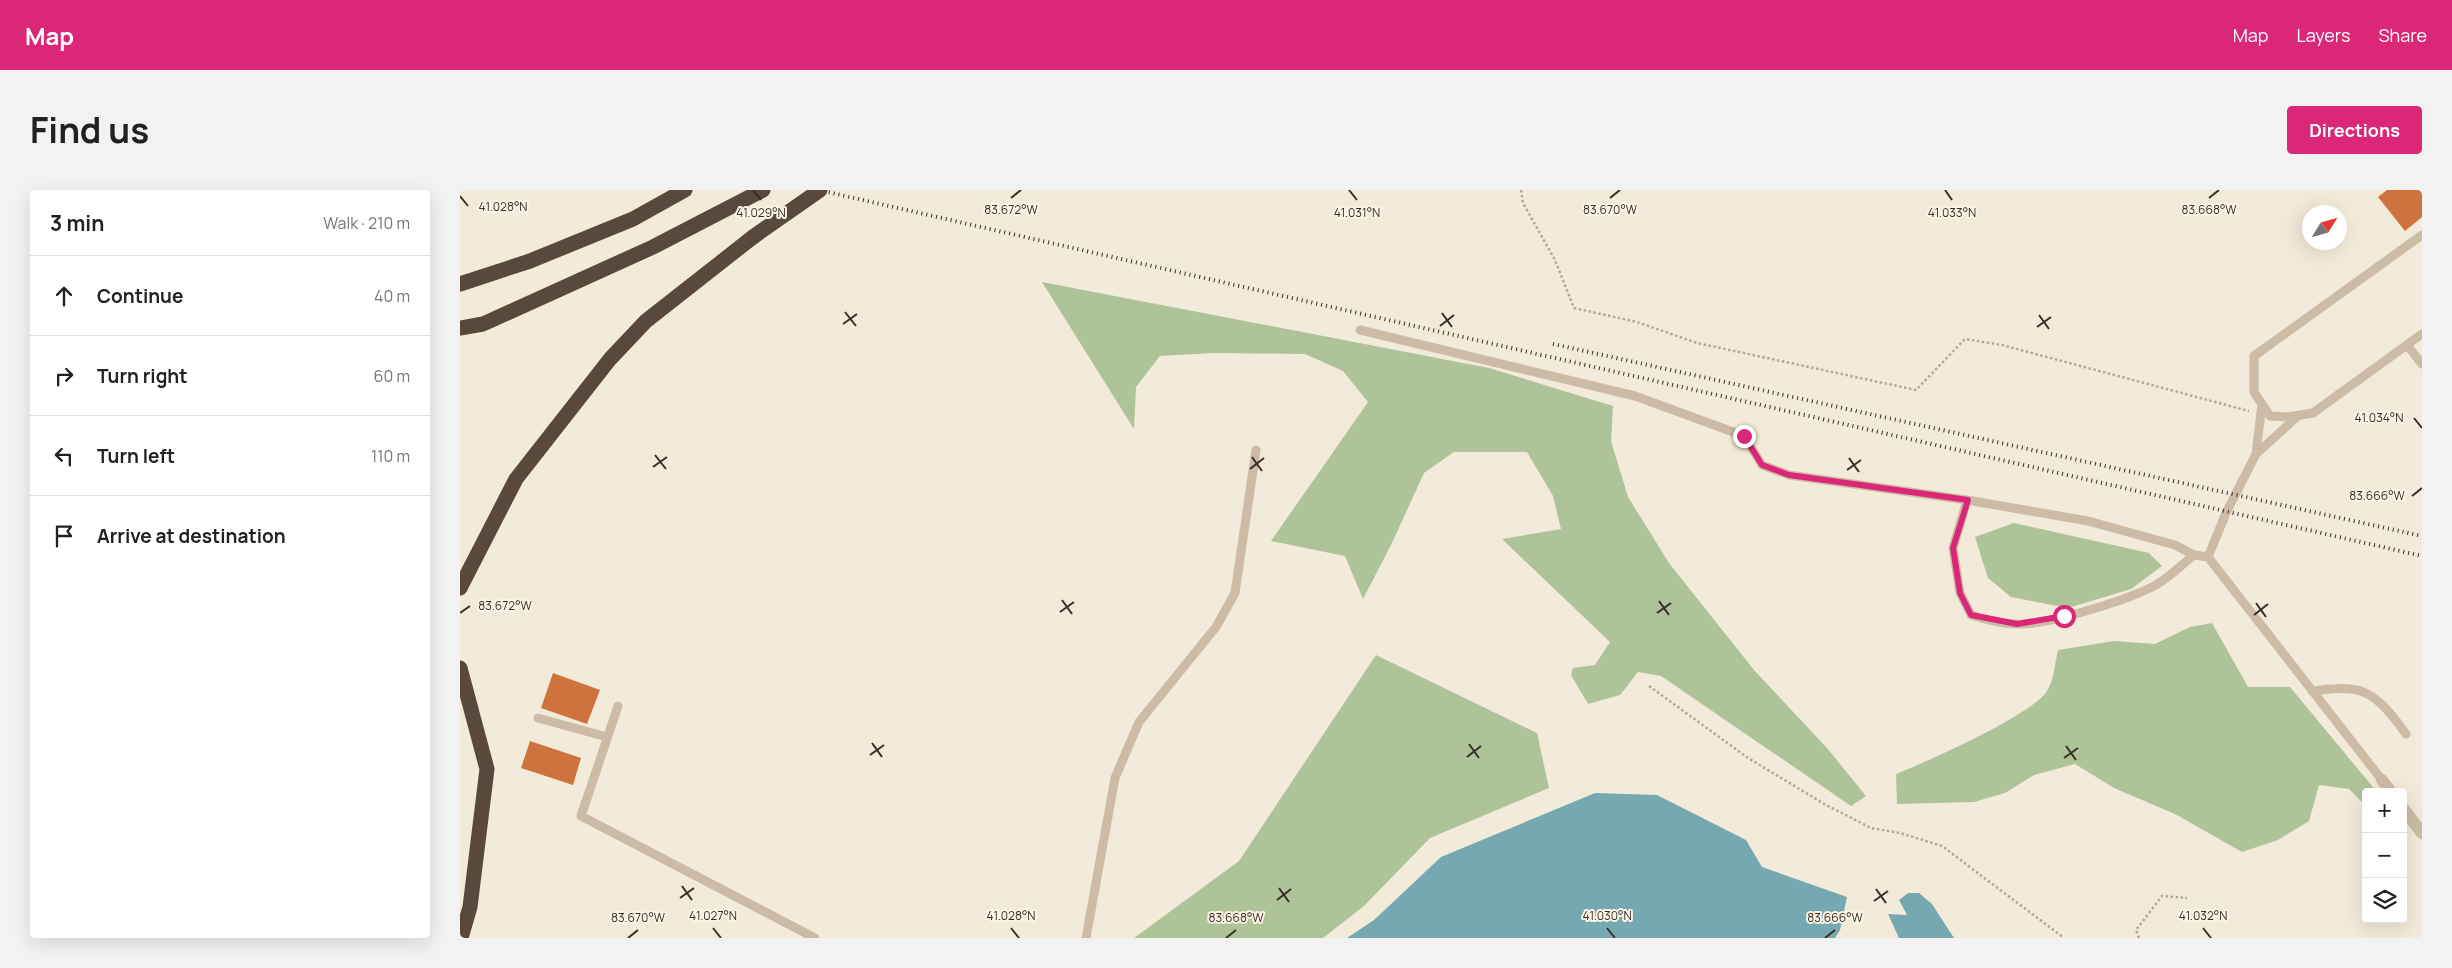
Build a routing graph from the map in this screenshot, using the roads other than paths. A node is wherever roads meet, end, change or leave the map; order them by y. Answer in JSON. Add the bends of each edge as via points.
{"nodes":[{"id":1,"x":685,"y":190,"type":"edge"},
{"id":2,"x":763,"y":190,"type":"edge"},
{"id":3,"x":820,"y":190,"type":"edge"},
{"id":4,"x":2422,"y":235,"type":"edge"},
{"id":5,"x":460,"y":284,"type":"edge"},
{"id":6,"x":460,"y":328,"type":"edge"},
{"id":7,"x":1360,"y":330,"type":"dead end"},
{"id":8,"x":2422,"y":334,"type":"edge"},
{"id":9,"x":2407,"y":345,"type":"junction"},
{"id":10,"x":2422,"y":364,"type":"edge"},
{"id":11,"x":2261,"y":409,"type":"junction"},
{"id":12,"x":2299,"y":415,"type":"junction"},
{"id":13,"x":1256,"y":450,"type":"dead end"},
{"id":14,"x":2256,"y":454,"type":"junction"},
{"id":15,"x":1968,"y":500,"type":"junction"},
{"id":16,"x":2194,"y":555,"type":"junction"},
{"id":17,"x":2208,"y":558,"type":"junction"},
{"id":18,"x":460,"y":588,"type":"edge"},
{"id":19,"x":460,"y":668,"type":"edge"},
{"id":20,"x":2312,"y":691,"type":"junction"},
{"id":21,"x":618,"y":706,"type":"dead end"},
{"id":22,"x":538,"y":718,"type":"dead end"},
{"id":23,"x":2406,"y":734,"type":"dead end"},
{"id":24,"x":607,"y":737,"type":"junction"},
{"id":25,"x":2382,"y":780,"type":"joint"},
{"id":26,"x":2388,"y":788,"type":"edge"},
{"id":27,"x":2407,"y":813,"type":"edge"},
{"id":28,"x":2422,"y":833,"type":"edge"},
{"id":29,"x":461,"y":938,"type":"edge"},
{"id":30,"x":815,"y":938,"type":"edge"},
{"id":31,"x":1086,"y":938,"type":"edge"}],
"edges":[{"from":1,"to":5,"type":"highway","via":[[633,219],[530,261]]},
{"from":2,"to":6,"type":"highway","via":[[714,217],[483,324]]},
{"from":3,"to":18,"type":"highway","bridge":true,"via":[[753,237],[646,321],[610,359],[516,479]]},
{"from":4,"to":11,"type":"lane","via":[[2254,356],[2254,392]]},
{"from":7,"to":15,"type":"lane","via":[[1635,396],[1744,436],[1762,465],[1789,475]]},
{"from":8,"to":9,"type":"lane"},
{"from":9,"to":10,"type":"lane"},
{"from":9,"to":12,"type":"lane","via":[[2313,413]]},
{"from":11,"to":12,"type":"lane","via":[[2270,416]]},
{"from":11,"to":14,"type":"lane"},
{"from":12,"to":14,"type":"lane"},
{"from":13,"to":31,"type":"lane","via":[[1234,593],[1216,627],[1139,722],[1115,778]]},
{"from":14,"to":17,"type":"lane","via":[[2226,512]]},
{"from":15,"to":16,"type":"lane","via":[[2088,520],[2175,545]]},
{"from":15,"to":16,"type":"lane","via":[[1953,548],[1960,593],[1971,615],[1990,621],[2017,624],[2064,616],[2117,600],[2153,587]]},
{"from":16,"to":17,"type":"lane"},
{"from":17,"to":20,"type":"lane"},
{"from":19,"to":29,"type":"highway","via":[[486,769],[470,907]]},
{"from":20,"to":23,"type":"lane","via":[[2352,689],[2377,700]]},
{"from":20,"to":25,"type":"lane"},
{"from":21,"to":24,"type":"lane"},
{"from":22,"to":24,"type":"lane"},
{"from":24,"to":30,"type":"lane","via":[[581,816]]},
{"from":25,"to":26,"type":"street"},
{"from":27,"to":28,"type":"street"}]}
